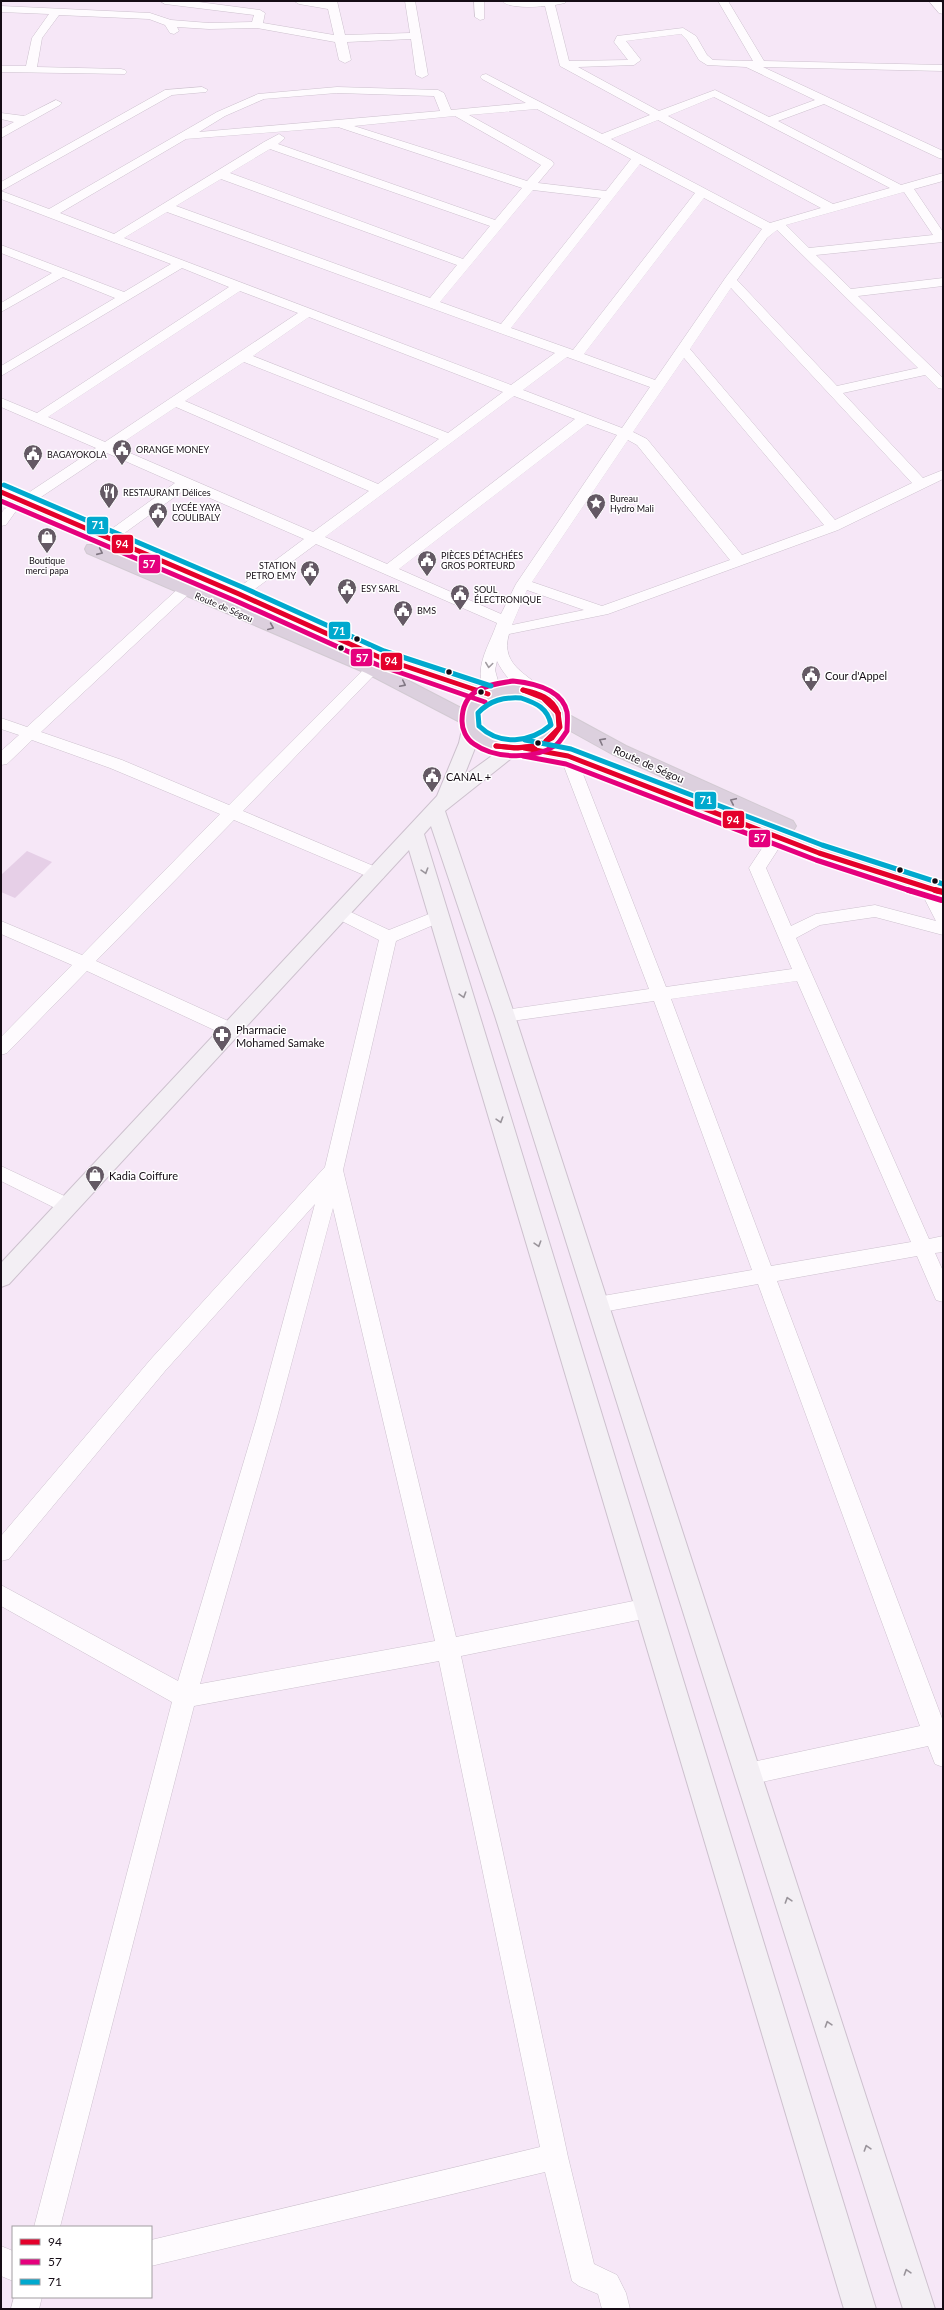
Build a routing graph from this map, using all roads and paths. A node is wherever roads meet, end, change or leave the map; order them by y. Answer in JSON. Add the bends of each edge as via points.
{"nodes":[{"id":1,"x":22,"y":1,"type":"edge"},
{"id":2,"x":165,"y":1,"type":"edge"},
{"id":3,"x":299,"y":1,"type":"edge"},
{"id":4,"x":410,"y":1,"type":"edge"},
{"id":5,"x":479,"y":1,"type":"edge"},
{"id":6,"x":507,"y":1,"type":"edge"},
{"id":7,"x":561,"y":1,"type":"edge"},
{"id":8,"x":722,"y":1,"type":"edge"},
{"id":9,"x":934,"y":1,"type":"edge"},
{"id":10,"x":549,"y":2,"type":"edge"},
{"id":11,"x":332,"y":3,"type":"edge"},
{"id":12,"x":1,"y":5,"type":"edge"},
{"id":13,"x":1,"y":9,"type":"edge"},
{"id":14,"x":943,"y":11,"type":"edge"},
{"id":15,"x":56,"y":12,"type":"junction"},
{"id":16,"x":480,"y":17,"type":"dead end"},
{"id":17,"x":257,"y":25,"type":"junction"},
{"id":18,"x":415,"y":36,"type":"junction"},
{"id":19,"x":340,"y":39,"type":"junction"},
{"id":20,"x":345,"y":60,"type":"dead end"},
{"id":21,"x":745,"y":62,"type":"junction"},
{"id":22,"x":760,"y":63,"type":"junction"},
{"id":23,"x":564,"y":64,"type":"junction"},
{"id":24,"x":943,"y":68,"type":"edge"},
{"id":25,"x":1,"y":69,"type":"edge"},
{"id":26,"x":31,"y":69,"type":"junction"},
{"id":27,"x":121,"y":72,"type":"dead end"},
{"id":28,"x":422,"y":75,"type":"dead end"},
{"id":29,"x":486,"y":76,"type":"dead end"},
{"id":30,"x":202,"y":90,"type":"dead end"},
{"id":31,"x":825,"y":100,"type":"junction"},
{"id":32,"x":56,"y":103,"type":"dead end"},
{"id":33,"x":539,"y":105,"type":"junction"},
{"id":34,"x":452,"y":113,"type":"junction"},
{"id":35,"x":1,"y":116,"type":"edge"},
{"id":36,"x":659,"y":116,"type":"junction"},
{"id":37,"x":26,"y":120,"type":"junction"},
{"id":38,"x":768,"y":121,"type":"junction"},
{"id":39,"x":336,"y":124,"type":"junction"},
{"id":40,"x":295,"y":128,"type":"junction"},
{"id":41,"x":1,"y":134,"type":"edge"},
{"id":42,"x":183,"y":136,"type":"junction"},
{"id":43,"x":602,"y":138,"type":"junction"},
{"id":44,"x":268,"y":144,"type":"junction"},
{"id":45,"x":943,"y":155,"type":"edge"},
{"id":46,"x":638,"y":158,"type":"junction"},
{"id":47,"x":7,"y":172,"type":"dead end"},
{"id":48,"x":220,"y":174,"type":"junction"},
{"id":49,"x":19,"y":177,"type":"junction"},
{"id":50,"x":943,"y":177,"type":"edge"},
{"id":51,"x":530,"y":186,"type":"junction"},
{"id":52,"x":1,"y":187,"type":"edge"},
{"id":53,"x":902,"y":187,"type":"junction"},
{"id":54,"x":702,"y":192,"type":"junction"},
{"id":55,"x":1,"y":195,"type":"edge"},
{"id":56,"x":610,"y":195,"type":"junction"},
{"id":57,"x":166,"y":207,"type":"junction"},
{"id":58,"x":830,"y":208,"type":"junction"},
{"id":59,"x":50,"y":214,"type":"junction"},
{"id":60,"x":498,"y":225,"type":"junction"},
{"id":61,"x":774,"y":226,"type":"junction"},
{"id":62,"x":942,"y":238,"type":"edge"},
{"id":63,"x":114,"y":239,"type":"junction"},
{"id":64,"x":1,"y":250,"type":"edge"},
{"id":65,"x":806,"y":252,"type":"junction"},
{"id":66,"x":180,"y":264,"type":"junction"},
{"id":67,"x":466,"y":264,"type":"junction"},
{"id":68,"x":60,"y":274,"type":"junction"},
{"id":69,"x":730,"y":280,"type":"junction"},
{"id":70,"x":943,"y":282,"type":"edge"},
{"id":71,"x":239,"y":286,"type":"junction"},
{"id":72,"x":848,"y":293,"type":"junction"},
{"id":73,"x":123,"y":296,"type":"junction"},
{"id":74,"x":432,"y":304,"type":"junction"},
{"id":75,"x":1,"y":308,"type":"edge"},
{"id":76,"x":308,"y":312,"type":"junction"},
{"id":77,"x":503,"y":330,"type":"junction"},
{"id":78,"x":684,"y":350,"type":"junction"},
{"id":79,"x":570,"y":354,"type":"junction"},
{"id":80,"x":243,"y":357,"type":"junction"},
{"id":81,"x":928,"y":370,"type":"junction"},
{"id":82,"x":1,"y":372,"type":"edge"},
{"id":83,"x":943,"y":385,"type":"edge"},
{"id":84,"x":659,"y":386,"type":"junction"},
{"id":85,"x":513,"y":390,"type":"junction"},
{"id":86,"x":833,"y":391,"type":"junction"},
{"id":87,"x":1,"y":402,"type":"edge"},
{"id":88,"x":176,"y":402,"type":"junction"},
{"id":89,"x":38,"y":418,"type":"junction"},
{"id":90,"x":586,"y":418,"type":"junction"},
{"id":91,"x":626,"y":434,"type":"junction"},
{"id":92,"x":449,"y":438,"type":"junction"},
{"id":93,"x":107,"y":448,"type":"junction"},
{"id":94,"x":943,"y":475,"type":"edge"},
{"id":95,"x":186,"y":482,"type":"junction"},
{"id":96,"x":920,"y":484,"type":"junction"},
{"id":97,"x":379,"y":490,"type":"junction"},
{"id":98,"x":1,"y":492,"type":"edge"},
{"id":99,"x":24,"y":502,"type":"junction"},
{"id":100,"x":4,"y":513,"type":"edge"},
{"id":101,"x":833,"y":527,"type":"junction"},
{"id":102,"x":314,"y":538,"type":"junction"},
{"id":103,"x":107,"y":539,"type":"junction"},
{"id":104,"x":740,"y":562,"type":"junction"},
{"id":105,"x":389,"y":570,"type":"junction"},
{"id":106,"x":523,"y":584,"type":"junction"},
{"id":107,"x":185,"y":590,"type":"junction"},
{"id":108,"x":239,"y":594,"type":"junction"},
{"id":109,"x":603,"y":611,"type":"junction"},
{"id":110,"x":502,"y":631,"type":"junction"},
{"id":111,"x":372,"y":669,"type":"junction"},
{"id":112,"x":490,"y":693,"type":"junction"},
{"id":113,"x":537,"y":693,"type":"junction"},
{"id":114,"x":561,"y":718,"type":"junction"},
{"id":115,"x":1,"y":723,"type":"edge"},
{"id":116,"x":469,"y":724,"type":"junction"},
{"id":117,"x":30,"y":735,"type":"junction"},
{"id":118,"x":519,"y":748,"type":"junction"},
{"id":119,"x":568,"y":756,"type":"junction"},
{"id":120,"x":1,"y":760,"type":"edge"},
{"id":121,"x":440,"y":804,"type":"junction"},
{"id":122,"x":232,"y":813,"type":"junction"},
{"id":123,"x":414,"y":834,"type":"junction"},
{"id":124,"x":778,"y":837,"type":"junction"},
{"id":125,"x":376,"y":874,"type":"junction"},
{"id":126,"x":938,"y":886,"type":"edge"},
{"id":127,"x":340,"y":913,"type":"junction"},
{"id":128,"x":439,"y":916,"type":"junction"},
{"id":129,"x":943,"y":918,"type":"edge"},
{"id":130,"x":1,"y":927,"type":"edge"},
{"id":131,"x":943,"y":929,"type":"edge"},
{"id":132,"x":787,"y":936,"type":"junction"},
{"id":133,"x":388,"y":937,"type":"junction"},
{"id":134,"x":82,"y":963,"type":"junction"},
{"id":135,"x":803,"y":974,"type":"junction"},
{"id":136,"x":660,"y":994,"type":"junction"},
{"id":137,"x":505,"y":1016,"type":"junction"},
{"id":138,"x":231,"y":1030,"type":"junction"},
{"id":139,"x":1,"y":1048,"type":"edge"},
{"id":140,"x":334,"y":1169,"type":"junction"},
{"id":141,"x":1,"y":1173,"type":"edge"},
{"id":142,"x":68,"y":1206,"type":"junction"},
{"id":143,"x":943,"y":1244,"type":"edge"},
{"id":144,"x":923,"y":1247,"type":"junction"},
{"id":145,"x":764,"y":1275,"type":"junction"},
{"id":146,"x":1,"y":1278,"type":"edge"},
{"id":147,"x":943,"y":1294,"type":"edge"},
{"id":148,"x":597,"y":1305,"type":"junction"},
{"id":149,"x":1,"y":1552,"type":"edge"},
{"id":150,"x":1,"y":1596,"type":"edge"},
{"id":151,"x":648,"y":1608,"type":"junction"},
{"id":152,"x":448,"y":1649,"type":"junction"},
{"id":153,"x":185,"y":1697,"type":"junction"},
{"id":154,"x":939,"y":1733,"type":"edge"},
{"id":155,"x":943,"y":1756,"type":"edge"},
{"id":156,"x":748,"y":1774,"type":"junction"},
{"id":157,"x":555,"y":2157,"type":"junction"},
{"id":158,"x":46,"y":2226,"type":"edge"},
{"id":159,"x":152,"y":2253,"type":"edge"},
{"id":160,"x":1,"y":2259,"type":"edge"},
{"id":161,"x":12,"y":2267,"type":"edge"},
{"id":162,"x":28,"y":2298,"type":"edge"},
{"id":163,"x":25,"y":2309,"type":"edge"},
{"id":164,"x":616,"y":2309,"type":"edge"},
{"id":165,"x":860,"y":2309,"type":"edge"},
{"id":166,"x":919,"y":2309,"type":"edge"}],
"edges":[{"from":1,"to":12,"type":"street"},
{"from":2,"to":17,"type":"street","via":[[260,13]]},
{"from":3,"to":11,"type":"street"},
{"from":4,"to":18,"type":"street"},
{"from":5,"to":16,"type":"street"},
{"from":6,"to":10,"type":"street"},
{"from":7,"to":10,"type":"street"},
{"from":8,"to":22,"type":"street"},
{"from":9,"to":14,"type":"street"},
{"from":10,"to":23,"type":"street"},
{"from":11,"to":19,"type":"street"},
{"from":13,"to":15,"type":"street"},
{"from":15,"to":17,"type":"street","via":[[150,16],[171,27]]},
{"from":15,"to":26,"type":"street","via":[[38,38]]},
{"from":17,"to":19,"type":"street"},
{"from":18,"to":19,"type":"street"},
{"from":18,"to":28,"type":"street"},
{"from":19,"to":20,"type":"street"},
{"from":21,"to":22,"type":"street"},
{"from":21,"to":23,"type":"street","via":[[706,62],[693,38],[683,31],[621,38],[620,42],[635,60],[630,63]]},
{"from":21,"to":31,"type":"street"},
{"from":22,"to":24,"type":"street"},
{"from":23,"to":36,"type":"street"},
{"from":25,"to":26,"type":"street"},
{"from":26,"to":27,"type":"street"},
{"from":29,"to":33,"type":"street"},
{"from":30,"to":49,"type":"street","via":[[169,92]]},
{"from":31,"to":38,"type":"street"},
{"from":31,"to":45,"type":"street"},
{"from":32,"to":37,"type":"street"},
{"from":33,"to":34,"type":"street"},
{"from":33,"to":43,"type":"street"},
{"from":34,"to":39,"type":"street"},
{"from":34,"to":42,"type":"street","via":[[438,93],[337,90],[262,96],[221,114]]},
{"from":34,"to":51,"type":"street","via":[[548,164]]},
{"from":35,"to":37,"type":"street"},
{"from":36,"to":38,"type":"street","via":[[715,93]]},
{"from":36,"to":43,"type":"street"},
{"from":36,"to":58,"type":"street"},
{"from":37,"to":41,"type":"street"},
{"from":38,"to":53,"type":"street"},
{"from":39,"to":40,"type":"street"},
{"from":39,"to":51,"type":"street"},
{"from":40,"to":42,"type":"street"},
{"from":40,"to":44,"type":"street"},
{"from":42,"to":59,"type":"street"},
{"from":43,"to":46,"type":"street"},
{"from":44,"to":48,"type":"street"},
{"from":44,"to":60,"type":"street"},
{"from":46,"to":54,"type":"street"},
{"from":46,"to":56,"type":"street"},
{"from":47,"to":49,"type":"street"},
{"from":48,"to":57,"type":"street"},
{"from":48,"to":67,"type":"street"},
{"from":49,"to":52,"type":"street"},
{"from":50,"to":53,"type":"street"},
{"from":51,"to":56,"type":"street"},
{"from":51,"to":60,"type":"street"},
{"from":53,"to":58,"type":"street"},
{"from":53,"to":62,"type":"street"},
{"from":54,"to":61,"type":"street"},
{"from":54,"to":79,"type":"street"},
{"from":55,"to":59,"type":"street"},
{"from":56,"to":77,"type":"street"},
{"from":57,"to":63,"type":"street"},
{"from":57,"to":74,"type":"street"},
{"from":58,"to":61,"type":"street"},
{"from":59,"to":63,"type":"street"},
{"from":60,"to":67,"type":"street"},
{"from":61,"to":65,"type":"street"},
{"from":61,"to":69,"type":"street","via":[[763,235]]},
{"from":62,"to":65,"type":"street"},
{"from":63,"to":66,"type":"street"},
{"from":64,"to":68,"type":"street"},
{"from":65,"to":72,"type":"street"},
{"from":66,"to":71,"type":"street"},
{"from":66,"to":73,"type":"street"},
{"from":67,"to":74,"type":"street"},
{"from":68,"to":73,"type":"street"},
{"from":68,"to":75,"type":"street"},
{"from":69,"to":78,"type":"street"},
{"from":69,"to":86,"type":"street"},
{"from":70,"to":72,"type":"street"},
{"from":71,"to":76,"type":"street"},
{"from":71,"to":89,"type":"street"},
{"from":72,"to":81,"type":"street"},
{"from":73,"to":82,"type":"street"},
{"from":74,"to":77,"type":"street"},
{"from":76,"to":80,"type":"street"},
{"from":76,"to":85,"type":"street"},
{"from":77,"to":79,"type":"street"},
{"from":78,"to":84,"type":"street"},
{"from":78,"to":101,"type":"street"},
{"from":79,"to":84,"type":"street"},
{"from":79,"to":85,"type":"street"},
{"from":80,"to":88,"type":"street"},
{"from":80,"to":92,"type":"street"},
{"from":81,"to":83,"type":"street"},
{"from":81,"to":86,"type":"street"},
{"from":84,"to":91,"type":"street"},
{"from":85,"to":90,"type":"street"},
{"from":85,"to":92,"type":"street"},
{"from":86,"to":96,"type":"street"},
{"from":87,"to":89,"type":"street"},
{"from":88,"to":93,"type":"street"},
{"from":88,"to":97,"type":"street"},
{"from":89,"to":93,"type":"street"},
{"from":90,"to":91,"type":"street"},
{"from":90,"to":105,"type":"street"},
{"from":91,"to":104,"type":"street","via":[[642,442]]},
{"from":91,"to":106,"type":"street"},
{"from":92,"to":97,"type":"street"},
{"from":93,"to":95,"type":"street"},
{"from":93,"to":99,"type":"street"},
{"from":94,"to":96,"type":"street"},
{"from":95,"to":102,"type":"street"},
{"from":95,"to":103,"type":"street"},
{"from":96,"to":101,"type":"street"},
{"from":97,"to":102,"type":"street"},
{"from":98,"to":99,"type":"highway","name":"Route de Ségou"},
{"from":99,"to":103,"type":"highway","name":"Route de Ségou"},
{"from":100,"to":107,"type":"highway","name":"Route de Ségou","one_way":true},
{"from":101,"to":104,"type":"street"},
{"from":102,"to":105,"type":"street"},
{"from":102,"to":108,"type":"street"},
{"from":103,"to":108,"type":"highway","name":"Route de Ségou"},
{"from":104,"to":109,"type":"street"},
{"from":105,"to":110,"type":"street"},
{"from":106,"to":109,"type":"street"},
{"from":106,"to":110,"type":"street"},
{"from":107,"to":111,"type":"highway","name":"Route de Ségou","one_way":true},
{"from":107,"to":117,"type":"street"},
{"from":108,"to":112,"type":"highway","name":"Route de Ségou","via":[[381,658]]},
{"from":109,"to":110,"type":"street"},
{"from":110,"to":112,"type":"street","one_way":true,"via":[[487,670]]},
{"from":110,"to":113,"type":"street","via":[[502,659],[508,670]]},
{"from":111,"to":116,"type":"highway","name":"Route de Ségou","one_way":true},
{"from":111,"to":122,"type":"street"},
{"from":112,"to":113,"type":"highway","name":"Route de Ségou","via":[[523,690]]},
{"from":112,"to":116,"type":"highway","via":[[477,700],[470,709]]},
{"from":113,"to":114,"type":"highway","name":"Route de Ségou","via":[[549,699],[558,708]]},
{"from":114,"to":118,"type":"highway","name":"Route de Ségou","via":[[559,728],[552,738]]},
{"from":126,"to":114,"type":"highway","name":"Route de Ségou","one_way":true,"via":[[788,826],[618,750]]},
{"from":115,"to":117,"type":"street"},
{"from":116,"to":118,"type":"highway","name":"Route de Ségou","via":[[480,739],[496,746]]},
{"from":116,"to":121,"type":"main road","via":[[468,743]]},
{"from":117,"to":120,"type":"street"},
{"from":117,"to":122,"type":"street","via":[[116,764]]},
{"from":118,"to":119,"type":"highway","name":"Route de Ségou"},
{"from":118,"to":121,"type":"main road"},
{"from":119,"to":124,"type":"highway","name":"Route de Ségou"},
{"from":119,"to":136,"type":"street"},
{"from":121,"to":123,"type":"main road"},
{"from":121,"to":137,"type":"main road"},
{"from":122,"to":125,"type":"street"},
{"from":122,"to":134,"type":"street"},
{"from":123,"to":125,"type":"main road"},
{"from":123,"to":128,"type":"main road","one_way":true},
{"from":124,"to":126,"type":"highway","name":"Route de Ségou","via":[[819,853]]},
{"from":124,"to":132,"type":"street","via":[[757,868]]},
{"from":125,"to":127,"type":"main road"},
{"from":126,"to":129,"type":"street"},
{"from":127,"to":133,"type":"street"},
{"from":127,"to":138,"type":"main road"},
{"from":128,"to":133,"type":"street"},
{"from":128,"to":151,"type":"main road","one_way":true},
{"from":130,"to":134,"type":"street"},
{"from":131,"to":132,"type":"street","via":[[875,911],[816,920]]},
{"from":132,"to":135,"type":"street"},
{"from":133,"to":140,"type":"street"},
{"from":134,"to":138,"type":"street"},
{"from":134,"to":139,"type":"street"},
{"from":135,"to":136,"type":"street"},
{"from":135,"to":144,"type":"street"},
{"from":136,"to":137,"type":"street"},
{"from":136,"to":145,"type":"street"},
{"from":137,"to":148,"type":"main road"},
{"from":138,"to":142,"type":"main road"},
{"from":140,"to":149,"type":"street","via":[[158,1365]]},
{"from":140,"to":152,"type":"street"},
{"from":140,"to":153,"type":"street","via":[[266,1421]]},
{"from":141,"to":142,"type":"street"},
{"from":142,"to":146,"type":"main road"},
{"from":143,"to":144,"type":"street"},
{"from":144,"to":145,"type":"street"},
{"from":144,"to":147,"type":"street"},
{"from":145,"to":148,"type":"street"},
{"from":145,"to":154,"type":"street"},
{"from":148,"to":156,"type":"main road"},
{"from":150,"to":153,"type":"street"},
{"from":151,"to":152,"type":"street"},
{"from":151,"to":165,"type":"main road"},
{"from":152,"to":153,"type":"street"},
{"from":152,"to":157,"type":"street"},
{"from":153,"to":158,"type":"street"},
{"from":154,"to":155,"type":"street"},
{"from":154,"to":156,"type":"street"},
{"from":166,"to":156,"type":"main road","one_way":true},
{"from":157,"to":159,"type":"street"},
{"from":157,"to":164,"type":"street","via":[[582,2271],[586,2277],[607,2283],[611,2288]]},
{"from":160,"to":161,"type":"street"},
{"from":162,"to":163,"type":"street"}]}
